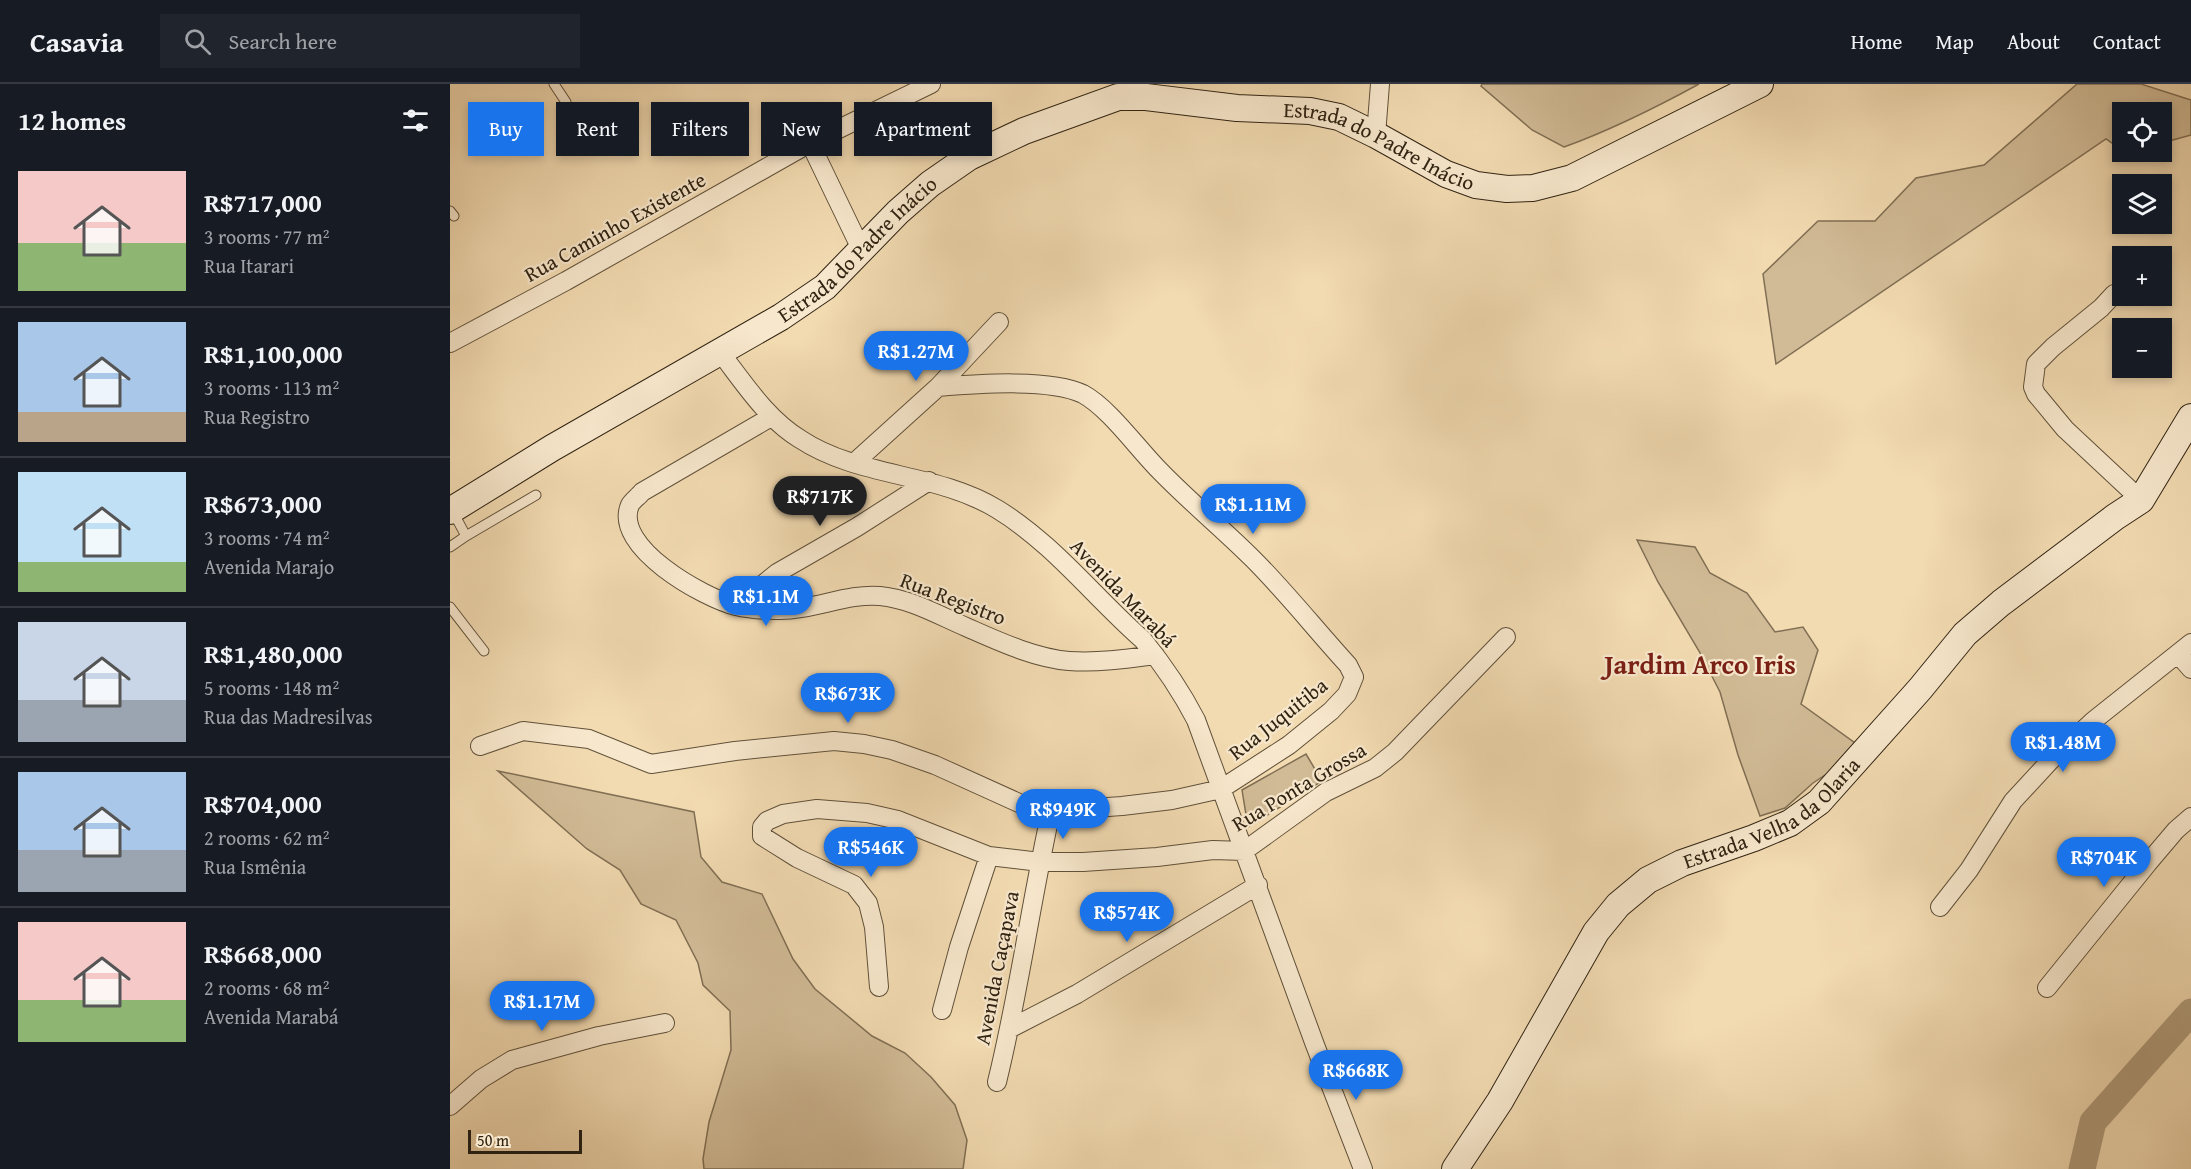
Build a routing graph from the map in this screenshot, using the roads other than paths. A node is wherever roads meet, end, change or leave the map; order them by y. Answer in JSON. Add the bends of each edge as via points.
{"nodes":[{"id":1,"x":554,"y":84,"type":"edge"},
{"id":2,"x":931,"y":84,"type":"edge"},
{"id":3,"x":1380,"y":84,"type":"edge"},
{"id":4,"x":1760,"y":84,"type":"edge"},
{"id":5,"x":566,"y":102,"type":"dead end"},
{"id":6,"x":842,"y":127,"type":"edge"},
{"id":7,"x":1376,"y":135,"type":"junction"},
{"id":8,"x":787,"y":156,"type":"edge"},
{"id":9,"x":816,"y":156,"type":"edge"},
{"id":10,"x":862,"y":251,"type":"junction"},
{"id":11,"x":2112,"y":296,"type":"edge"},
{"id":12,"x":999,"y":322,"type":"dead end"},
{"id":13,"x":450,"y":343,"type":"edge"},
{"id":14,"x":720,"y":352,"type":"junction"},
{"id":15,"x":938,"y":387,"type":"junction"},
{"id":16,"x":771,"y":417,"type":"junction"},
{"id":17,"x":2191,"y":417,"type":"edge"},
{"id":18,"x":854,"y":463,"type":"junction"},
{"id":19,"x":929,"y":482,"type":"junction"},
{"id":20,"x":536,"y":495,"type":"dead end"},
{"id":21,"x":2141,"y":500,"type":"junction"},
{"id":22,"x":451,"y":511,"type":"edge"},
{"id":23,"x":466,"y":536,"type":"junction"},
{"id":24,"x":450,"y":547,"type":"edge"},
{"id":25,"x":736,"y":606,"type":"junction"},
{"id":26,"x":450,"y":607,"type":"edge"},
{"id":27,"x":1506,"y":637,"type":"dead end"},
{"id":28,"x":2185,"y":648,"type":"edge"},
{"id":29,"x":484,"y":651,"type":"dead end"},
{"id":30,"x":1155,"y":655,"type":"junction"},
{"id":31,"x":2191,"y":669,"type":"edge"},
{"id":32,"x":480,"y":746,"type":"dead end"},
{"id":33,"x":1221,"y":789,"type":"junction"},
{"id":34,"x":1051,"y":811,"type":"junction"},
{"id":35,"x":2191,"y":817,"type":"edge"},
{"id":36,"x":1244,"y":851,"type":"junction"},
{"id":37,"x":989,"y":856,"type":"junction"},
{"id":38,"x":1040,"y":862,"type":"junction"},
{"id":39,"x":1258,"y":885,"type":"junction"},
{"id":40,"x":1940,"y":907,"type":"dead end"},
{"id":41,"x":879,"y":987,"type":"dead end"},
{"id":42,"x":2047,"y":988,"type":"dead end"},
{"id":43,"x":942,"y":1010,"type":"dead end"},
{"id":44,"x":665,"y":1023,"type":"dead end"},
{"id":45,"x":1011,"y":1028,"type":"junction"},
{"id":46,"x":998,"y":1082,"type":"dead end"},
{"id":47,"x":450,"y":1106,"type":"edge"},
{"id":48,"x":1363,"y":1169,"type":"edge"},
{"id":49,"x":1455,"y":1169,"type":"edge"}],
"edges":[{"from":1,"to":5,"type":"lane"},
{"from":2,"to":6,"type":"street","name":"Rua Caminho Existente"},
{"from":3,"to":7,"type":"street"},
{"from":4,"to":7,"type":"street","name":"Estrada do Padre Inácio","via":[[1572,178],[1533,188],[1476,185],[1446,174]]},
{"from":7,"to":10,"type":"street","name":"Estrada do Padre Inácio","via":[[1339,117],[1310,111],[1118,97],[1024,131],[969,157],[898,212]]},
{"from":8,"to":13,"type":"street","name":"Rua Caminho Existente"},
{"from":9,"to":10,"type":"street"},
{"from":10,"to":14,"type":"street","name":"Estrada do Padre Inácio","via":[[825,287]]},
{"from":11,"to":21,"type":"street","via":[[2036,364],[2033,387],[2065,429]]},
{"from":12,"to":15,"type":"street"},
{"from":14,"to":16,"type":"street","name":"Avenida Marabá"},
{"from":14,"to":22,"type":"street","name":"Estrada do Padre Inácio"},
{"from":15,"to":18,"type":"street"},
{"from":15,"to":33,"type":"street","name":"Rua Juquitiba","via":[[1024,384],[1083,394],[1253,559],[1348,664],[1354,677],[1352,686],[1331,711],[1289,745]]},
{"from":16,"to":18,"type":"street","name":"Avenida Marabá","via":[[800,440]]},
{"from":16,"to":25,"type":"street","name":"Rua Registro","via":[[642,492],[630,505],[628,524],[637,543],[656,563],[702,592]]},
{"from":17,"to":21,"type":"street","name":"Estrada Velha da Olaria"},
{"from":18,"to":19,"type":"street","name":"Avenida Marabá"},
{"from":19,"to":25,"type":"street","via":[[777,573]]},
{"from":19,"to":30,"type":"street","name":"Avenida Marabá","via":[[965,492],[1036,537]]},
{"from":20,"to":23,"type":"lane"},
{"from":21,"to":49,"type":"street","name":"Estrada Velha da Olaria","via":[[1965,634],[1819,802],[1790,823],[1682,863],[1648,880],[1618,905],[1596,932],[1500,1101]]},
{"from":22,"to":23,"type":"lane"},
{"from":23,"to":24,"type":"lane"},
{"from":25,"to":30,"type":"street","name":"Rua Registro","via":[[778,610],[879,596],[908,601],[1034,654],[1067,661],[1104,662]]},
{"from":26,"to":29,"type":"lane"},
{"from":27,"to":36,"type":"street","name":"Rua Ponta Grossa","via":[[1389,757],[1326,792]]},
{"from":28,"to":31,"type":"street"},
{"from":28,"to":40,"type":"street","via":[[2093,721],[2050,761],[2013,801]]},
{"from":30,"to":33,"type":"street","name":"Avenida Marabá","via":[[1178,685],[1196,720]]},
{"from":32,"to":34,"type":"street","via":[[523,731],[589,739],[651,764],[834,741],[864,744],[935,765],[1030,808]]},
{"from":33,"to":34,"type":"street","via":[[1172,800]]},
{"from":33,"to":36,"type":"street","name":"Avenida Marabá"},
{"from":34,"to":38,"type":"street","name":"Avenida Caçapava"},
{"from":35,"to":42,"type":"street","via":[[2148,863]]},
{"from":36,"to":38,"type":"street","name":"Rua Ponta Grossa"},
{"from":36,"to":39,"type":"street","name":"Avenida Marabá"},
{"from":37,"to":38,"type":"street","name":"Rua Ponta Grossa"},
{"from":37,"to":41,"type":"street","name":"Rua Ponta Grossa","via":[[898,820],[867,813],[818,809],[783,814],[767,821],[762,836],[854,885],[868,903]]},
{"from":37,"to":43,"type":"street"},
{"from":38,"to":45,"type":"street","name":"Avenida Caçapava"},
{"from":39,"to":45,"type":"street","via":[[1077,994]]},
{"from":39,"to":48,"type":"street","name":"Avenida Marabá"},
{"from":44,"to":47,"type":"street","via":[[512,1060],[481,1079]]},
{"from":45,"to":46,"type":"street","name":"Avenida Caçapava"}]}
